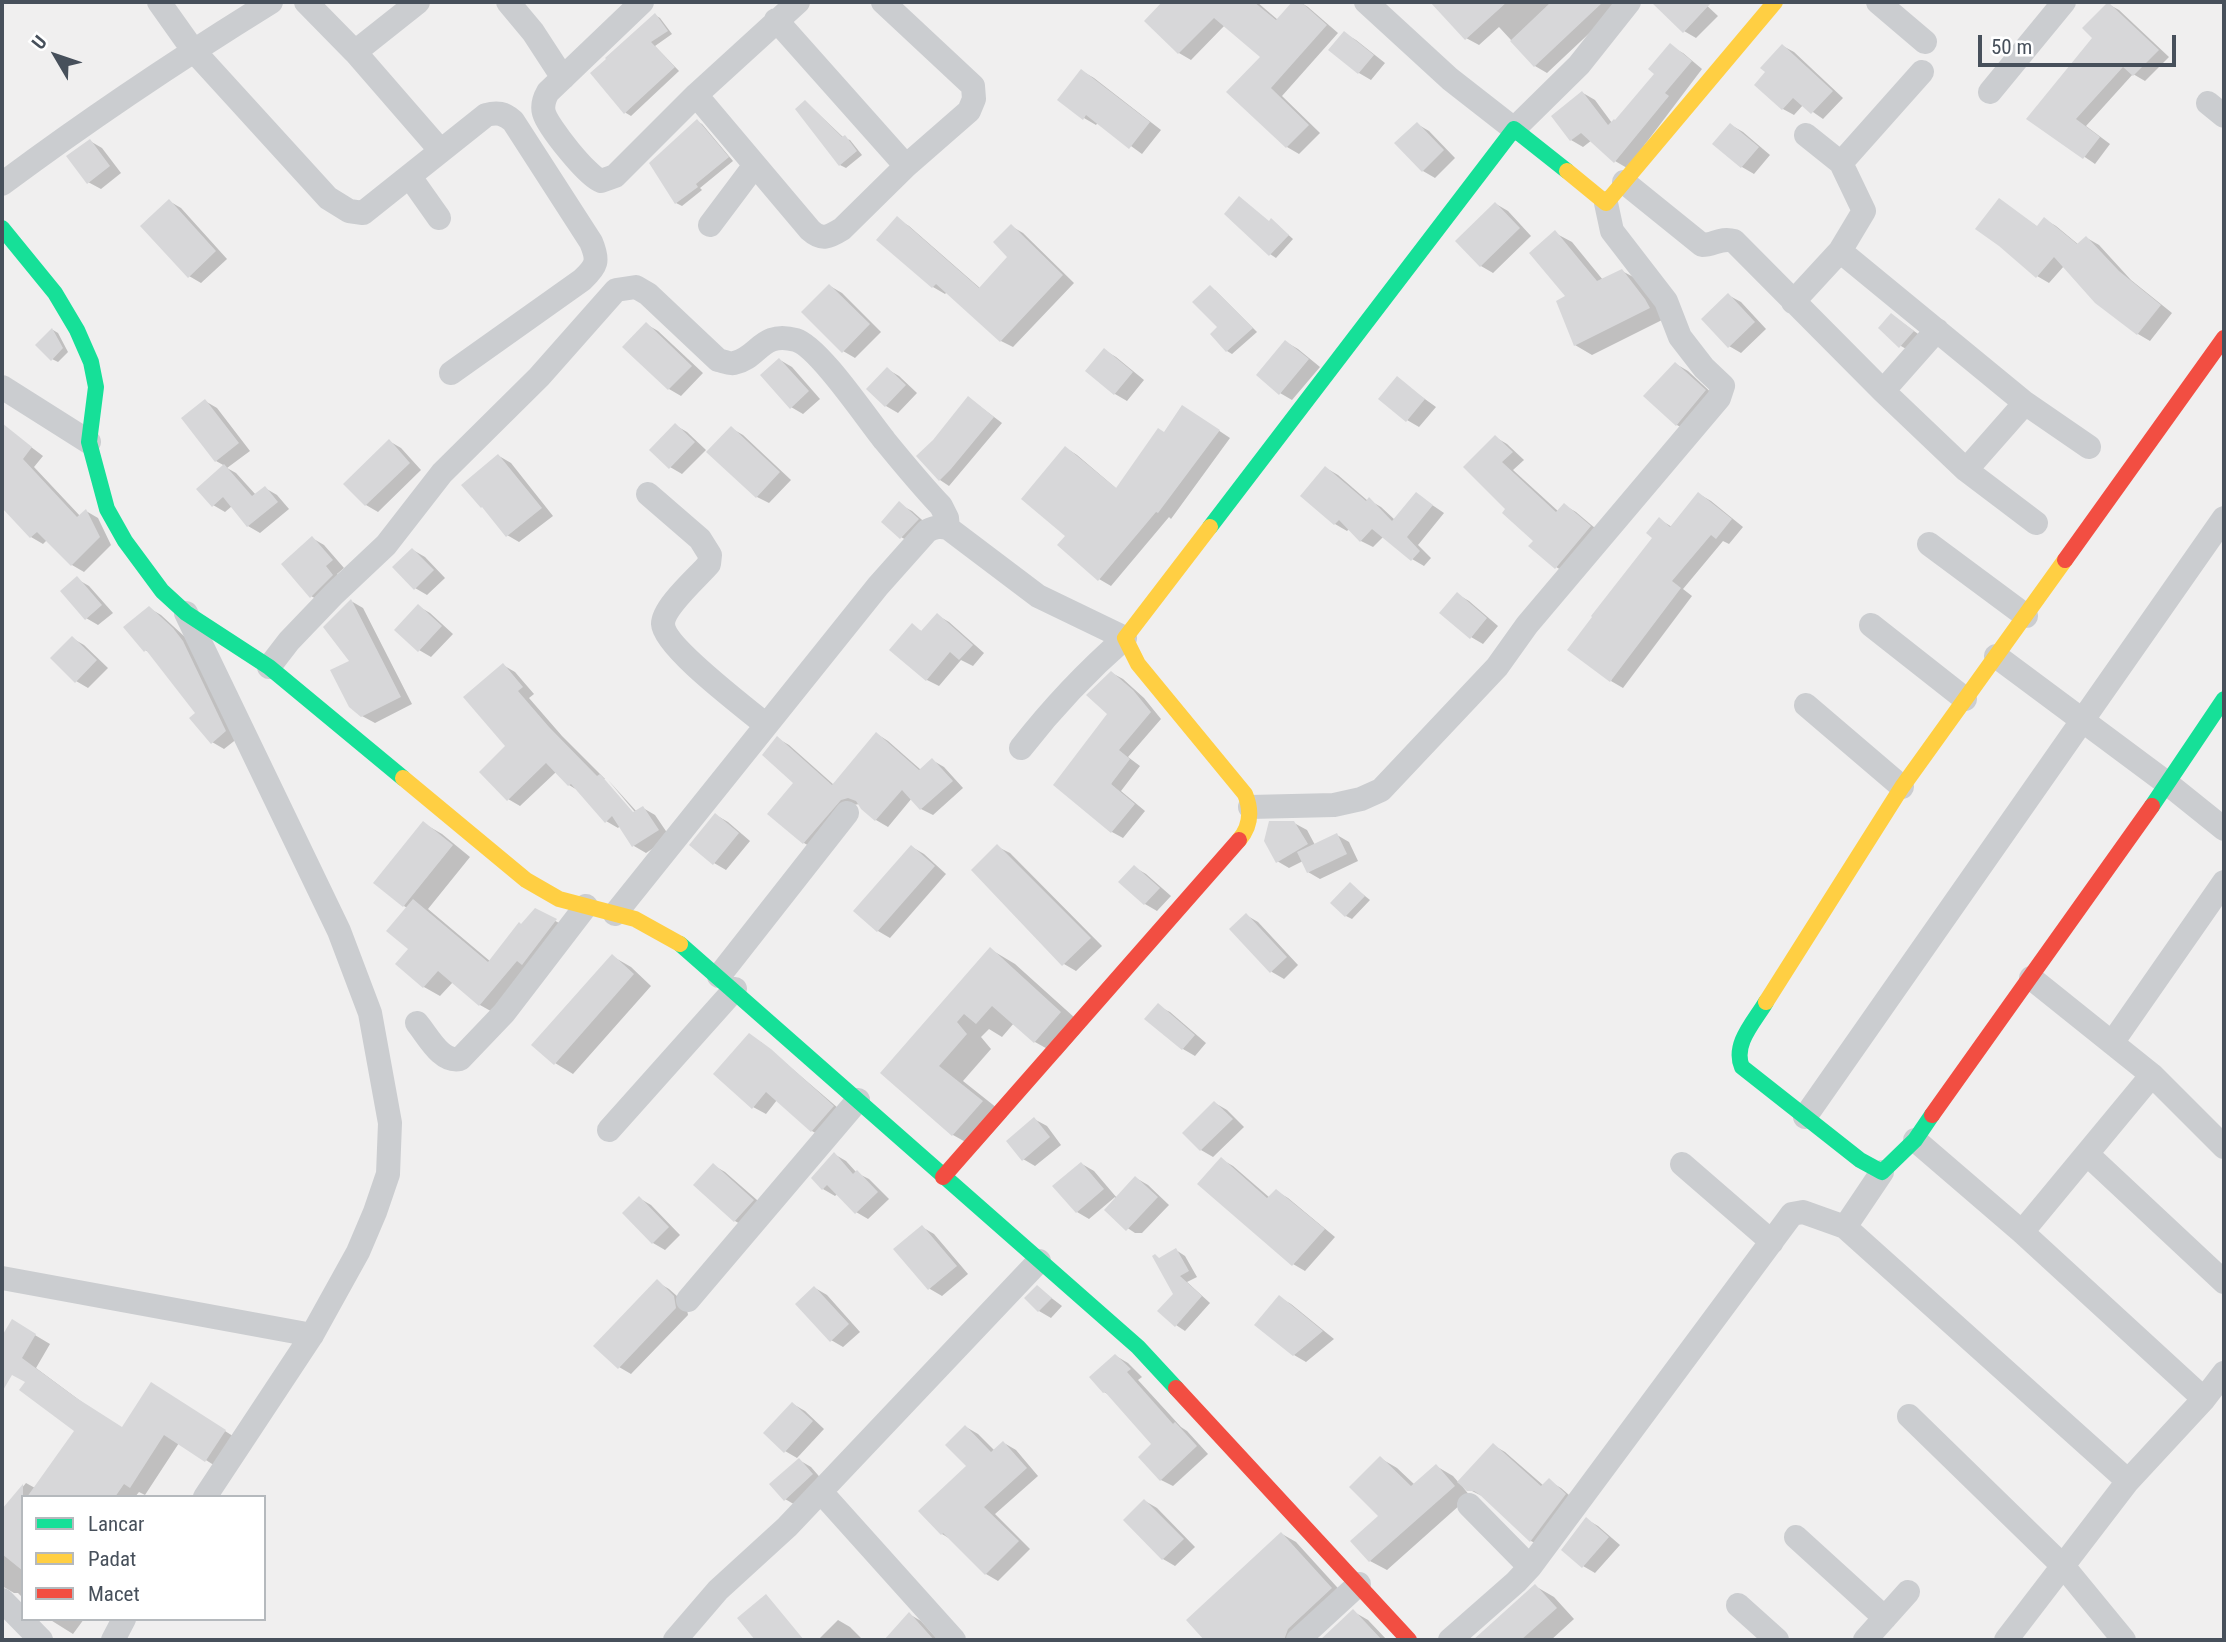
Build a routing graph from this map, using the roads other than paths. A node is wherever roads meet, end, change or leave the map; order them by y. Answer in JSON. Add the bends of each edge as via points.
{"nodes":[{"id":1,"x":159,"y":2,"type":"edge"},
{"id":2,"x":271,"y":2,"type":"edge"},
{"id":3,"x":306,"y":2,"type":"edge"},
{"id":4,"x":418,"y":2,"type":"edge"},
{"id":5,"x":508,"y":2,"type":"edge"},
{"id":6,"x":642,"y":2,"type":"edge"},
{"id":7,"x":798,"y":2,"type":"edge"},
{"id":8,"x":883,"y":2,"type":"edge"},
{"id":9,"x":1366,"y":2,"type":"edge"},
{"id":10,"x":1629,"y":2,"type":"edge"},
{"id":11,"x":1774,"y":2,"type":"edge"},
{"id":12,"x":1878,"y":2,"type":"edge"},
{"id":13,"x":2064,"y":2,"type":"edge"},
{"id":14,"x":776,"y":20,"type":"junction"},
{"id":15,"x":1926,"y":42,"type":"dead end"},
{"id":16,"x":193,"y":50,"type":"junction"},
{"id":17,"x":355,"y":52,"type":"junction"},
{"id":18,"x":1922,"y":72,"type":"dead end"},
{"id":19,"x":563,"y":78,"type":"junction"},
{"id":20,"x":1990,"y":92,"type":"dead end"},
{"id":21,"x":696,"y":95,"type":"junction"},
{"id":22,"x":1514,"y":129,"type":"junction"},
{"id":23,"x":1806,"y":135,"type":"dead end"},
{"id":24,"x":441,"y":151,"type":"junction"},
{"id":25,"x":1841,"y":163,"type":"junction"},
{"id":26,"x":755,"y":165,"type":"junction"},
{"id":27,"x":906,"y":166,"type":"junction"},
{"id":28,"x":410,"y":177,"type":"junction"},
{"id":29,"x":1624,"y":182,"type":"junction"},
{"id":30,"x":2,"y":184,"type":"edge"},
{"id":31,"x":1606,"y":203,"type":"junction"},
{"id":32,"x":439,"y":218,"type":"dead end"},
{"id":33,"x":710,"y":225,"type":"dead end"},
{"id":34,"x":2,"y":228,"type":"edge"},
{"id":35,"x":1840,"y":251,"type":"junction"},
{"id":36,"x":1793,"y":302,"type":"junction"},
{"id":37,"x":1937,"y":330,"type":"junction"},
{"id":38,"x":2224,"y":338,"type":"edge"},
{"id":39,"x":451,"y":373,"type":"dead end"},
{"id":40,"x":2,"y":387,"type":"edge"},
{"id":41,"x":1883,"y":391,"type":"junction"},
{"id":42,"x":2025,"y":403,"type":"junction"},
{"id":43,"x":89,"y":442,"type":"junction"},
{"id":44,"x":2089,"y":447,"type":"dead end"},
{"id":45,"x":1966,"y":470,"type":"junction"},
{"id":46,"x":648,"y":494,"type":"dead end"},
{"id":47,"x":2224,"y":519,"type":"edge"},
{"id":48,"x":2036,"y":523,"type":"dead end"},
{"id":49,"x":947,"y":528,"type":"junction"},
{"id":50,"x":1929,"y":544,"type":"dead end"},
{"id":51,"x":186,"y":613,"type":"junction"},
{"id":52,"x":2026,"y":616,"type":"junction"},
{"id":53,"x":1871,"y":625,"type":"dead end"},
{"id":54,"x":1125,"y":638,"type":"junction"},
{"id":55,"x":1996,"y":656,"type":"junction"},
{"id":56,"x":269,"y":667,"type":"junction"},
{"id":57,"x":1965,"y":699,"type":"junction"},
{"id":58,"x":2224,"y":699,"type":"edge"},
{"id":59,"x":1806,"y":705,"type":"dead end"},
{"id":60,"x":2082,"y":722,"type":"junction"},
{"id":61,"x":766,"y":725,"type":"junction"},
{"id":62,"x":1021,"y":748,"type":"dead end"},
{"id":63,"x":2168,"y":784,"type":"junction"},
{"id":64,"x":1902,"y":787,"type":"junction"},
{"id":65,"x":1250,"y":807,"type":"junction"},
{"id":66,"x":847,"y":813,"type":"dead end"},
{"id":67,"x":2224,"y":829,"type":"edge"},
{"id":68,"x":2224,"y":882,"type":"edge"},
{"id":69,"x":586,"y":906,"type":"junction"},
{"id":70,"x":615,"y":914,"type":"junction"},
{"id":71,"x":2031,"y":978,"type":"junction"},
{"id":72,"x":727,"y":982,"type":"junction"},
{"id":73,"x":417,"y":1023,"type":"dead end"},
{"id":74,"x":2112,"y":1043,"type":"junction"},
{"id":75,"x":2152,"y":1075,"type":"junction"},
{"id":76,"x":858,"y":1100,"type":"junction"},
{"id":77,"x":1805,"y":1117,"type":"junction"},
{"id":78,"x":609,"y":1130,"type":"dead end"},
{"id":79,"x":1915,"y":1140,"type":"junction"},
{"id":80,"x":2224,"y":1147,"type":"edge"},
{"id":81,"x":2087,"y":1154,"type":"junction"},
{"id":82,"x":1682,"y":1164,"type":"dead end"},
{"id":83,"x":1882,"y":1171,"type":"junction"},
{"id":84,"x":943,"y":1177,"type":"junction"},
{"id":85,"x":1846,"y":1227,"type":"junction"},
{"id":86,"x":2022,"y":1232,"type":"junction"},
{"id":87,"x":1772,"y":1242,"type":"junction"},
{"id":88,"x":1040,"y":1261,"type":"junction"},
{"id":89,"x":2,"y":1278,"type":"edge"},
{"id":90,"x":2224,"y":1282,"type":"edge"},
{"id":91,"x":688,"y":1300,"type":"dead end"},
{"id":92,"x":312,"y":1335,"type":"junction"},
{"id":93,"x":2224,"y":1373,"type":"edge"},
{"id":94,"x":2204,"y":1399,"type":"junction"},
{"id":95,"x":1909,"y":1416,"type":"dead end"},
{"id":96,"x":2128,"y":1481,"type":"junction"},
{"id":97,"x":821,"y":1492,"type":"junction"},
{"id":98,"x":206,"y":1495,"type":"edge"},
{"id":99,"x":1469,"y":1505,"type":"dead end"},
{"id":100,"x":1796,"y":1538,"type":"dead end"},
{"id":101,"x":1530,"y":1567,"type":"junction"},
{"id":102,"x":2064,"y":1567,"type":"junction"},
{"id":103,"x":1359,"y":1584,"type":"junction"},
{"id":104,"x":1908,"y":1592,"type":"dead end"},
{"id":105,"x":2,"y":1601,"type":"edge"},
{"id":106,"x":1738,"y":1605,"type":"dead end"},
{"id":107,"x":1885,"y":1618,"type":"junction"},
{"id":108,"x":21,"y":1620,"type":"edge"},
{"id":109,"x":22,"y":1621,"type":"edge"},
{"id":110,"x":123,"y":1621,"type":"edge"},
{"id":111,"x":1401,"y":1638,"type":"edge"},
{"id":112,"x":41,"y":1640,"type":"edge"},
{"id":113,"x":113,"y":1640,"type":"edge"},
{"id":114,"x":675,"y":1640,"type":"edge"},
{"id":115,"x":954,"y":1640,"type":"edge"},
{"id":116,"x":1298,"y":1640,"type":"edge"},
{"id":117,"x":1450,"y":1640,"type":"edge"},
{"id":118,"x":1777,"y":1640,"type":"edge"},
{"id":119,"x":1865,"y":1640,"type":"edge"},
{"id":120,"x":2006,"y":1640,"type":"edge"},
{"id":121,"x":2124,"y":1640,"type":"edge"}],
"edges":[{"from":1,"to":16,"type":"street"},
{"from":2,"to":16,"type":"street"},
{"from":3,"to":17,"type":"street"},
{"from":4,"to":17,"type":"street"},
{"from":5,"to":19,"type":"street"},
{"from":6,"to":19,"type":"street"},
{"from":7,"to":14,"type":"street"},
{"from":8,"to":27,"type":"street","via":[[972,86],[974,99],[969,111]]},
{"from":9,"to":22,"type":"street","via":[[1450,79]]},
{"from":10,"to":22,"type":"street","via":[[1579,65]]},
{"from":11,"to":29,"type":"street"},
{"from":12,"to":15,"type":"street"},
{"from":13,"to":20,"type":"street"},
{"from":14,"to":21,"type":"street"},
{"from":14,"to":27,"type":"street"},
{"from":16,"to":28,"type":"street","via":[[328,198],[349,211],[363,213]]},
{"from":16,"to":30,"type":"street"},
{"from":17,"to":24,"type":"street"},
{"from":18,"to":25,"type":"street"},
{"from":19,"to":21,"type":"street","via":[[548,92],[543,111],[589,175],[601,181],[615,176]]},
{"from":21,"to":26,"type":"street"},
{"from":22,"to":31,"type":"street"},
{"from":22,"to":54,"type":"street"},
{"from":23,"to":25,"type":"street"},
{"from":24,"to":28,"type":"street"},
{"from":24,"to":39,"type":"street","via":[[486,115],[505,114],[597,256],[582,280]]},
{"from":25,"to":35,"type":"street","via":[[1864,211]]},
{"from":26,"to":27,"type":"street","via":[[810,230],[826,238],[842,229]]},
{"from":26,"to":33,"type":"street"},
{"from":28,"to":32,"type":"street"},
{"from":29,"to":31,"type":"street"},
{"from":29,"to":36,"type":"street","via":[[1702,245],[1734,241]]},
{"from":31,"to":65,"type":"street","via":[[1612,231],[1666,302],[1680,337],[1723,386],[1719,398],[1527,625],[1497,667],[1381,790],[1334,805]]},
{"from":34,"to":43,"type":"street","via":[[55,293],[91,362],[96,387]]},
{"from":35,"to":36,"type":"street"},
{"from":35,"to":37,"type":"street"},
{"from":36,"to":41,"type":"street"},
{"from":37,"to":41,"type":"street"},
{"from":37,"to":42,"type":"street"},
{"from":38,"to":52,"type":"street"},
{"from":40,"to":43,"type":"street"},
{"from":41,"to":45,"type":"street"},
{"from":42,"to":44,"type":"street"},
{"from":42,"to":45,"type":"street"},
{"from":43,"to":51,"type":"street","via":[[107,509],[125,541],[162,591]]},
{"from":45,"to":48,"type":"street"},
{"from":46,"to":61,"type":"street","via":[[700,539],[710,555],[709,564],[668,611],[663,623],[667,635]]},
{"from":47,"to":60,"type":"street"},
{"from":49,"to":54,"type":"street","via":[[1038,596]]},
{"from":49,"to":56,"type":"street","via":[[941,506],[832,372],[800,341],[782,337],[765,341],[732,364],[718,360],[648,294],[636,287],[616,290]]},
{"from":49,"to":61,"type":"street","via":[[927,531]]},
{"from":50,"to":52,"type":"street"},
{"from":51,"to":56,"type":"street"},
{"from":51,"to":92,"type":"street","via":[[339,932],[370,1013],[390,1123],[388,1174],[375,1212]]},
{"from":52,"to":55,"type":"street"},
{"from":53,"to":57,"type":"street"},
{"from":54,"to":62,"type":"street","via":[[1083,675]]},
{"from":54,"to":65,"type":"street","via":[[1139,664],[1245,794]]},
{"from":55,"to":57,"type":"street"},
{"from":55,"to":60,"type":"street"},
{"from":56,"to":69,"type":"street","via":[[526,880],[559,899]]},
{"from":57,"to":64,"type":"street"},
{"from":58,"to":63,"type":"street"},
{"from":59,"to":64,"type":"street"},
{"from":60,"to":63,"type":"street"},
{"from":60,"to":77,"type":"street"},
{"from":61,"to":70,"type":"street"},
{"from":63,"to":67,"type":"street"},
{"from":63,"to":71,"type":"street"},
{"from":64,"to":77,"type":"street","via":[[1739,1048],[1739,1063],[1745,1071]]},
{"from":65,"to":84,"type":"street","via":[[1246,832]]},
{"from":66,"to":72,"type":"street"},
{"from":68,"to":74,"type":"street"},
{"from":69,"to":70,"type":"street"},
{"from":69,"to":73,"type":"street","via":[[504,1013],[460,1059],[446,1058]]},
{"from":70,"to":72,"type":"street","via":[[676,940]]},
{"from":71,"to":74,"type":"street"},
{"from":71,"to":79,"type":"street"},
{"from":72,"to":76,"type":"street"},
{"from":72,"to":78,"type":"street"},
{"from":74,"to":75,"type":"street"},
{"from":75,"to":80,"type":"street"},
{"from":75,"to":81,"type":"street"},
{"from":76,"to":84,"type":"street"},
{"from":76,"to":91,"type":"street"},
{"from":77,"to":83,"type":"street","via":[[1860,1160]]},
{"from":79,"to":83,"type":"street"},
{"from":79,"to":86,"type":"street"},
{"from":81,"to":86,"type":"street"},
{"from":81,"to":90,"type":"street"},
{"from":82,"to":87,"type":"street"},
{"from":83,"to":85,"type":"street"},
{"from":84,"to":88,"type":"street"},
{"from":85,"to":87,"type":"street","via":[[1797,1212]]},
{"from":85,"to":96,"type":"street"},
{"from":86,"to":94,"type":"street"},
{"from":87,"to":101,"type":"street"},
{"from":88,"to":97,"type":"street"},
{"from":88,"to":103,"type":"street","via":[[1138,1347]]},
{"from":89,"to":92,"type":"street"},
{"from":92,"to":98,"type":"street"},
{"from":93,"to":94,"type":"street"},
{"from":94,"to":96,"type":"street"},
{"from":95,"to":102,"type":"street"},
{"from":96,"to":102,"type":"street"},
{"from":97,"to":114,"type":"street","via":[[718,1590]]},
{"from":97,"to":115,"type":"street"},
{"from":99,"to":101,"type":"street"},
{"from":100,"to":107,"type":"street"},
{"from":101,"to":117,"type":"street"},
{"from":102,"to":120,"type":"street"},
{"from":102,"to":121,"type":"street"},
{"from":103,"to":111,"type":"street"},
{"from":103,"to":116,"type":"street"},
{"from":104,"to":107,"type":"street"},
{"from":105,"to":108,"type":"street"},
{"from":106,"to":118,"type":"street"},
{"from":107,"to":119,"type":"street"},
{"from":109,"to":112,"type":"street"},
{"from":110,"to":113,"type":"street"}]}
